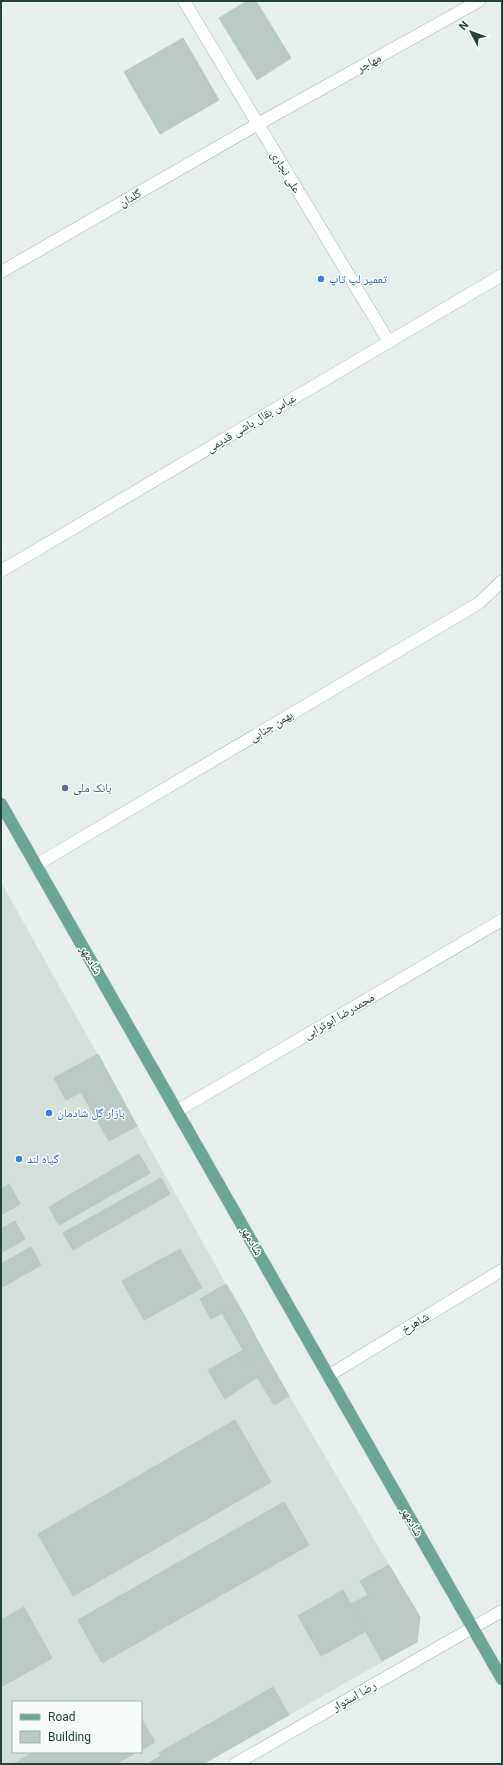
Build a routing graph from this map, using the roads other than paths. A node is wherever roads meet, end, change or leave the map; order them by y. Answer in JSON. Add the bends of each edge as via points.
{"nodes":[{"id":1,"x":184,"y":1,"type":"edge"},
{"id":2,"x":479,"y":1,"type":"edge"},
{"id":3,"x":258,"y":124,"type":"junction"},
{"id":4,"x":1,"y":272,"type":"edge"},
{"id":5,"x":502,"y":275,"type":"edge"},
{"id":6,"x":389,"y":342,"type":"junction"},
{"id":7,"x":1,"y":571,"type":"edge"},
{"id":8,"x":502,"y":581,"type":"edge"},
{"id":9,"x":1,"y":804,"type":"edge"},
{"id":10,"x":36,"y":865,"type":"junction"},
{"id":11,"x":502,"y":920,"type":"edge"},
{"id":12,"x":177,"y":1111,"type":"junction"},
{"id":13,"x":502,"y":1270,"type":"edge"},
{"id":14,"x":328,"y":1376,"type":"junction"},
{"id":15,"x":502,"y":1611,"type":"edge"},
{"id":16,"x":473,"y":1628,"type":"junction"},
{"id":17,"x":502,"y":1679,"type":"edge"},
{"id":18,"x":235,"y":1764,"type":"edge"}],
"edges":[{"from":1,"to":3,"type":"street","name":"علی نجاری"},
{"from":2,"to":3,"type":"street","name":"مهاجر"},
{"from":3,"to":4,"type":"street","name":"گلدان"},
{"from":3,"to":6,"type":"street","name":"علی نجاری"},
{"from":5,"to":6,"type":"street","name":"عباس بقال باشی قدیمی"},
{"from":6,"to":7,"type":"street","name":"عباس بقال باشی قدیمی"},
{"from":8,"to":10,"type":"street","name":"بهمن جنابی","via":[[479,604]]},
{"from":9,"to":10,"type":"main road","name":"شادمهر"},
{"from":10,"to":12,"type":"main road","name":"شادمهر"},
{"from":11,"to":12,"type":"street","name":"محمدرضا ابوترابی"},
{"from":12,"to":14,"type":"main road","name":"شادمهر"},
{"from":13,"to":14,"type":"street","name":"شاهرخ"},
{"from":14,"to":16,"type":"main road","name":"شادمهر"},
{"from":15,"to":16,"type":"street","name":"رضا استوار"},
{"from":16,"to":17,"type":"main road","name":"شادمهر"},
{"from":16,"to":18,"type":"street","name":"رضا استوار"}]}
